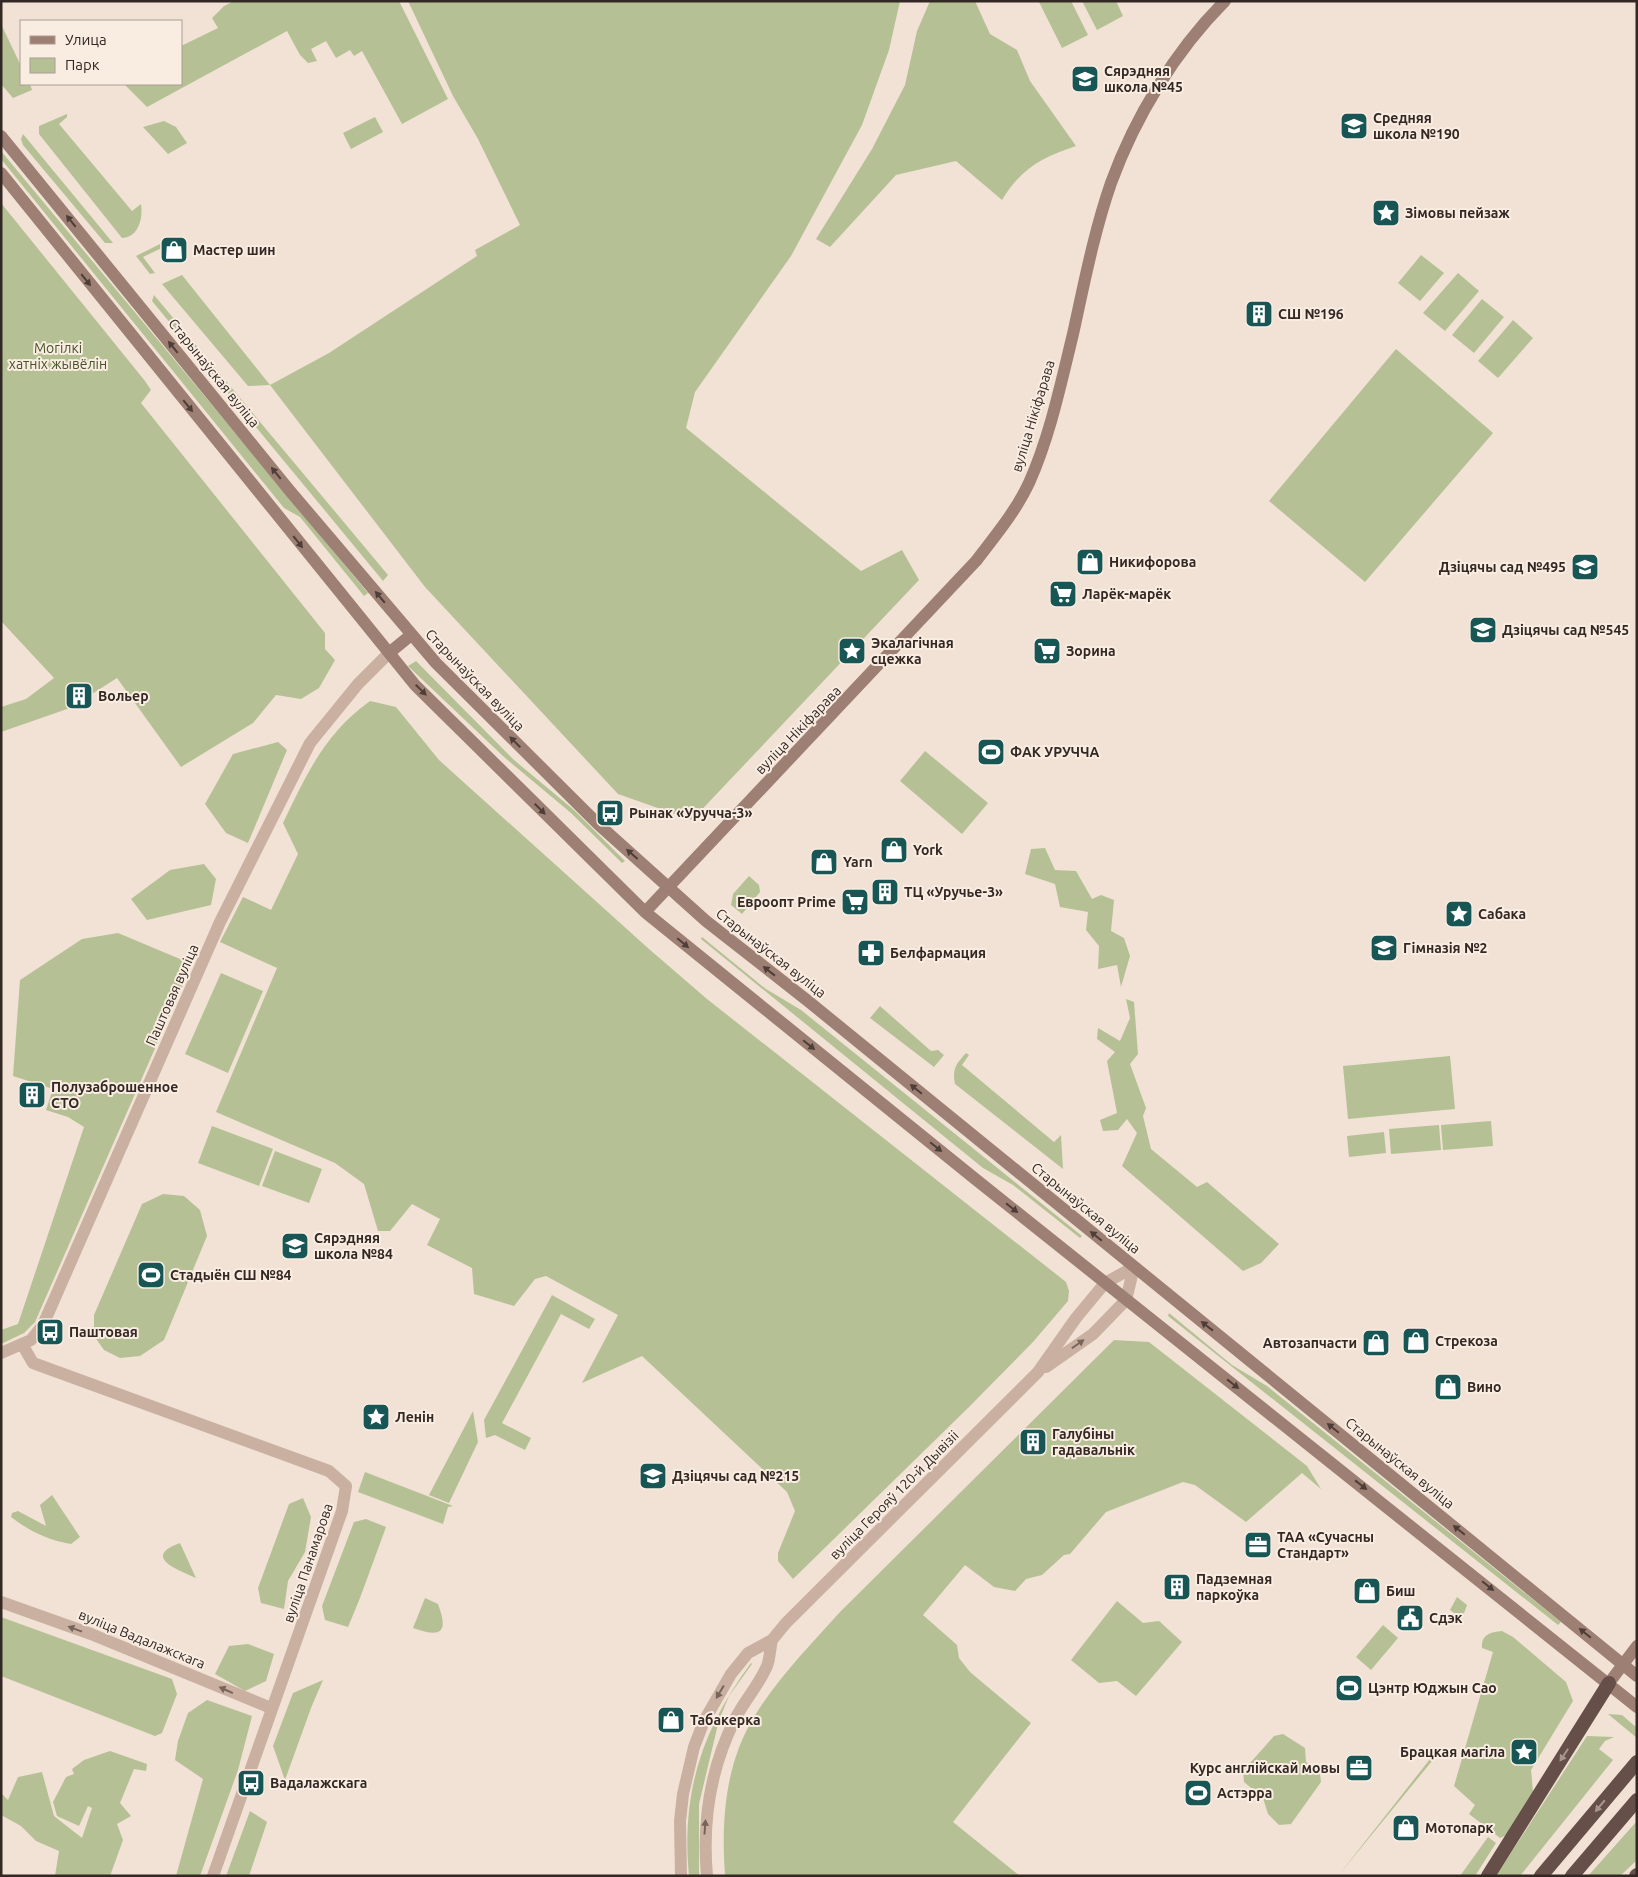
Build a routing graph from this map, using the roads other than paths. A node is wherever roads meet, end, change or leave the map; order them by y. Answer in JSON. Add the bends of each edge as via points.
{"nodes":[{"id":1,"x":1225,"y":1,"type":"edge"},
{"id":2,"x":1,"y":136,"type":"edge"},
{"id":3,"x":1,"y":173,"type":"edge"},
{"id":4,"x":411,"y":635,"type":"junction"},
{"id":5,"x":389,"y":653,"type":"junction"},
{"id":6,"x":668,"y":887,"type":"junction"},
{"id":7,"x":645,"y":912,"type":"junction"},
{"id":8,"x":1134,"y":1267,"type":"junction"},
{"id":9,"x":1105,"y":1282,"type":"junction"},
{"id":10,"x":1126,"y":1300,"type":"junction"},
{"id":11,"x":22,"y":1344,"type":"junction"},
{"id":12,"x":1,"y":1353,"type":"edge"},
{"id":13,"x":1038,"y":1372,"type":"junction"},
{"id":14,"x":1,"y":1602,"type":"edge"},
{"id":15,"x":772,"y":1640,"type":"junction"},
{"id":16,"x":1637,"y":1646,"type":"edge"},
{"id":17,"x":1623,"y":1664,"type":"junction"},
{"id":18,"x":1637,"y":1676,"type":"edge"},
{"id":19,"x":1609,"y":1683,"type":"junction"},
{"id":20,"x":1637,"y":1707,"type":"edge"},
{"id":21,"x":271,"y":1708,"type":"junction"},
{"id":22,"x":1634,"y":1766,"type":"edge"},
{"id":23,"x":1637,"y":1800,"type":"edge"},
{"id":24,"x":213,"y":1876,"type":"edge"},
{"id":25,"x":681,"y":1876,"type":"edge"},
{"id":26,"x":707,"y":1876,"type":"edge"},
{"id":27,"x":1488,"y":1876,"type":"edge"},
{"id":28,"x":1541,"y":1876,"type":"edge"},
{"id":29,"x":1572,"y":1876,"type":"edge"}],
"edges":[{"from":1,"to":6,"type":"main road","name":"вуліца Нікіфарава","via":[[1170,68],[1138,121],[1123,155],[1101,216],[1045,437],[1028,484],[1007,520],[976,561],[855,692]]},
{"from":4,"to":2,"type":"main road","name":"Старынаўская вуліца","one_way":true},
{"from":3,"to":5,"type":"main road","one_way":true},
{"from":4,"to":5,"type":"main road"},
{"from":6,"to":4,"type":"main road","name":"Старынаўская вуліца","one_way":true,"via":[[598,824]]},
{"from":5,"to":7,"type":"main road","one_way":true,"via":[[415,685]]},
{"from":5,"to":11,"type":"street","name":"Паштовая вуліца","via":[[358,684],[310,744],[220,922],[43,1325],[34,1337]]},
{"from":6,"to":7,"type":"main road","name":"вуліца Нікіфарава"},
{"from":8,"to":6,"type":"main road","name":"Старынаўская вуліца","one_way":true,"via":[[718,931]]},
{"from":7,"to":9,"type":"main road","one_way":true},
{"from":8,"to":9,"type":"street"},
{"from":8,"to":10,"type":"street"},
{"from":17,"to":8,"type":"main road","name":"Старынаўская вуліца","one_way":true},
{"from":9,"to":10,"type":"main road"},
{"from":9,"to":13,"type":"street","name":"вуліца Герояў 120-й Дывізіі"},
{"from":13,"to":10,"type":"street","name":"вуліца Герояў 120-й Дывізіі","one_way":true,"via":[[1093,1334]]},
{"from":10,"to":19,"type":"main road","one_way":true},
{"from":11,"to":12,"type":"street","name":"Паштовая вуліца"},
{"from":11,"to":21,"type":"street","name":"вуліца Панамарова","via":[[33,1363],[329,1471],[346,1486],[342,1511]]},
{"from":13,"to":15,"type":"street","name":"вуліца Герояў 120-й Дывізіі"},
{"from":21,"to":14,"type":"street","name":"вуліца Вадалажскага","one_way":true,"via":[[99,1637]]},
{"from":15,"to":25,"type":"street","name":"вуліца Герояў 120-й Дывізіі","one_way":true,"via":[[748,1653],[731,1674],[704,1720],[683,1794]]},
{"from":26,"to":15,"type":"street","name":"вуліца Герояў 120-й Дывізіі","one_way":true,"via":[[704,1833],[712,1782],[736,1718],[767,1666]]},
{"from":16,"to":17,"type":"main road"},
{"from":17,"to":18,"type":"main road","name":"Старынаўская вуліца"},
{"from":17,"to":19,"type":"main road"},
{"from":19,"to":20,"type":"main road"},
{"from":19,"to":27,"type":"highway","one_way":true},
{"from":21,"to":24,"type":"street","name":"вуліца Панамарова"},
{"from":22,"to":28,"type":"highway","one_way":true},
{"from":23,"to":29,"type":"highway"}]}
